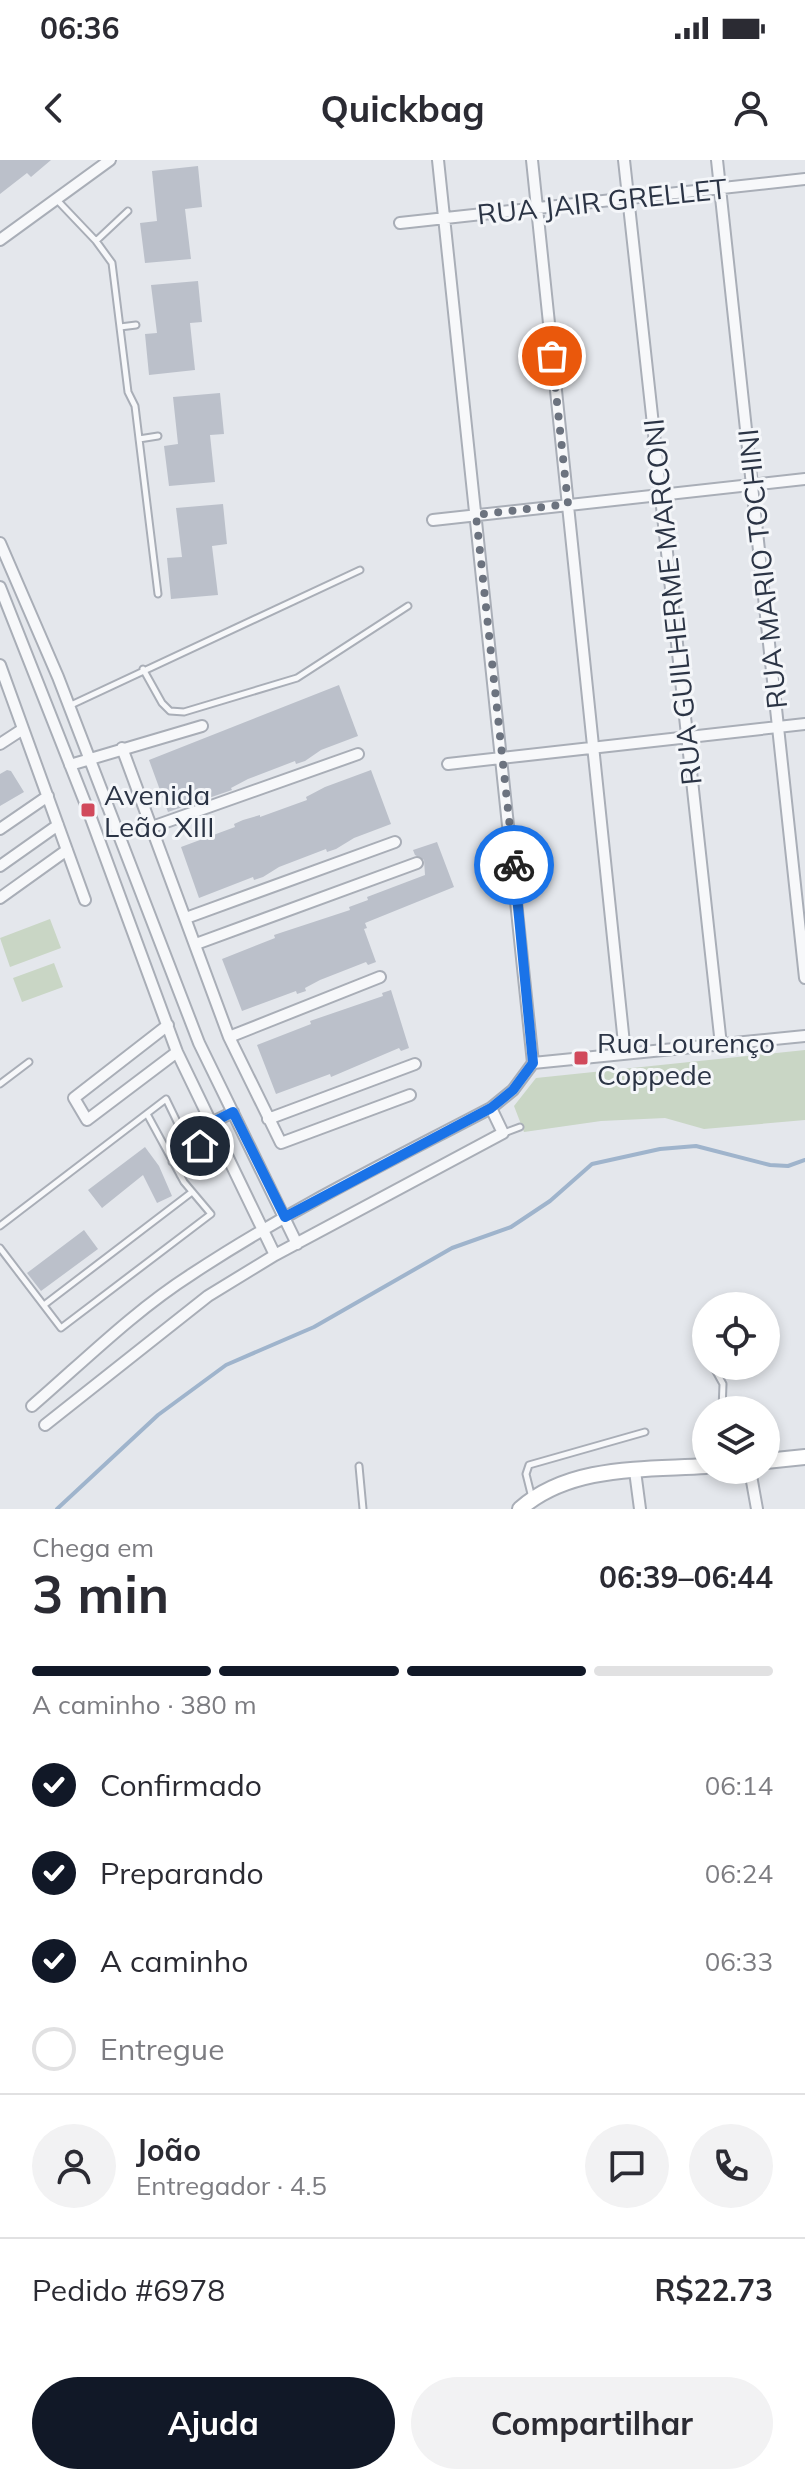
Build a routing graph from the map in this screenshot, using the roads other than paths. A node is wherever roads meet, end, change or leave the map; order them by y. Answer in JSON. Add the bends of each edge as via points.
{"nodes":[{"id":1,"x":110,"y":160,"type":"edge"},
{"id":2,"x":438,"y":160,"type":"edge"},
{"id":3,"x":532,"y":160,"type":"edge"},
{"id":4,"x":624,"y":160,"type":"edge"},
{"id":5,"x":717,"y":160,"type":"edge"},
{"id":6,"x":805,"y":179,"type":"edge"},
{"id":7,"x":721,"y":189,"type":"junction"},
{"id":8,"x":628,"y":197,"type":"junction"},
{"id":9,"x":56,"y":199,"type":"junction"},
{"id":10,"x":537,"y":208,"type":"junction"},
{"id":11,"x":128,"y":211,"type":"dead end"},
{"id":12,"x":444,"y":218,"type":"junction"},
{"id":13,"x":400,"y":223,"type":"dead end"},
{"id":14,"x":0,"y":240,"type":"edge"},
{"id":15,"x":96,"y":241,"type":"junction"},
{"id":16,"x":136,"y":325,"type":"dead end"},
{"id":17,"x":120,"y":327,"type":"junction"},
{"id":18,"x":158,"y":436,"type":"dead end"},
{"id":19,"x":139,"y":439,"type":"junction"},
{"id":20,"x":805,"y":479,"type":"edge"},
{"id":21,"x":752,"y":485,"type":"junction"},
{"id":22,"x":660,"y":495,"type":"junction"},
{"id":23,"x":568,"y":504,"type":"junction"},
{"id":24,"x":476,"y":515,"type":"junction"},
{"id":25,"x":433,"y":520,"type":"dead end"},
{"id":26,"x":0,"y":543,"type":"edge"},
{"id":27,"x":360,"y":570,"type":"dead end"},
{"id":28,"x":0,"y":587,"type":"edge"},
{"id":29,"x":158,"y":594,"type":"dead end"},
{"id":30,"x":408,"y":606,"type":"dead end"},
{"id":31,"x":0,"y":665,"type":"edge"},
{"id":32,"x":143,"y":669,"type":"junction"},
{"id":33,"x":68,"y":706,"type":"junction"},
{"id":34,"x":805,"y":724,"type":"edge"},
{"id":35,"x":202,"y":726,"type":"dead end"},
{"id":36,"x":779,"y":727,"type":"junction"},
{"id":37,"x":23,"y":729,"type":"junction"},
{"id":38,"x":688,"y":737,"type":"junction"},
{"id":39,"x":0,"y":744,"type":"edge"},
{"id":40,"x":595,"y":747,"type":"junction"},
{"id":41,"x":122,"y":748,"type":"junction"},
{"id":42,"x":358,"y":754,"type":"dead end"},
{"id":43,"x":503,"y":757,"type":"junction"},
{"id":44,"x":89,"y":759,"type":"junction"},
{"id":45,"x":448,"y":764,"type":"dead end"},
{"id":46,"x":70,"y":765,"type":"junction"},
{"id":47,"x":48,"y":796,"type":"junction"},
{"id":48,"x":58,"y":825,"type":"junction"},
{"id":49,"x":152,"y":827,"type":"junction"},
{"id":50,"x":0,"y":829,"type":"edge"},
{"id":51,"x":395,"y":842,"type":"dead end"},
{"id":52,"x":67,"y":850,"type":"junction"},
{"id":53,"x":417,"y":863,"type":"dead end"},
{"id":54,"x":0,"y":866,"type":"edge"},
{"id":55,"x":0,"y":898,"type":"edge"},
{"id":56,"x":85,"y":900,"type":"dead end"},
{"id":57,"x":186,"y":918,"type":"junction"},
{"id":58,"x":196,"y":944,"type":"junction"},
{"id":59,"x":380,"y":977,"type":"dead end"},
{"id":60,"x":805,"y":978,"type":"edge"},
{"id":61,"x":168,"y":1025,"type":"junction"},
{"id":62,"x":805,"y":1036,"type":"edge"},
{"id":63,"x":229,"y":1037,"type":"junction"},
{"id":64,"x":721,"y":1045,"type":"junction"},
{"id":65,"x":177,"y":1052,"type":"junction"},
{"id":66,"x":625,"y":1053,"type":"junction"},
{"id":67,"x":29,"y":1062,"type":"dead end"},
{"id":68,"x":533,"y":1063,"type":"junction"},
{"id":69,"x":415,"y":1064,"type":"dead end"},
{"id":70,"x":0,"y":1084,"type":"edge"},
{"id":71,"x":410,"y":1095,"type":"dead end"},
{"id":72,"x":491,"y":1108,"type":"junction"},
{"id":73,"x":233,"y":1112,"type":"junction"},
{"id":74,"x":147,"y":1114,"type":"junction"},
{"id":75,"x":268,"y":1119,"type":"junction"},
{"id":76,"x":520,"y":1127,"type":"dead end"},
{"id":77,"x":213,"y":1128,"type":"junction"},
{"id":78,"x":503,"y":1133,"type":"junction"},
{"id":79,"x":183,"y":1134,"type":"dead end"},
{"id":80,"x":228,"y":1159,"type":"junction"},
{"id":81,"x":172,"y":1162,"type":"junction"},
{"id":82,"x":180,"y":1175,"type":"junction"},
{"id":83,"x":192,"y":1192,"type":"junction"},
{"id":84,"x":285,"y":1217,"type":"junction"},
{"id":85,"x":0,"y":1226,"type":"edge"},
{"id":86,"x":262,"y":1230,"type":"junction"},
{"id":87,"x":297,"y":1244,"type":"junction"},
{"id":88,"x":0,"y":1248,"type":"edge"},
{"id":89,"x":275,"y":1255,"type":"junction"},
{"id":90,"x":44,"y":1305,"type":"junction"},
{"id":91,"x":32,"y":1406,"type":"dead end"},
{"id":92,"x":45,"y":1425,"type":"dead end"},
{"id":93,"x":645,"y":1432,"type":"dead end"},
{"id":94,"x":805,"y":1457,"type":"edge"},
{"id":95,"x":780,"y":1460,"type":"edge"},
{"id":96,"x":359,"y":1466,"type":"dead end"},
{"id":97,"x":692,"y":1467,"type":"edge"},
{"id":98,"x":635,"y":1471,"type":"junction"},
{"id":99,"x":753,"y":1484,"type":"edge"},
{"id":100,"x":525,"y":1506,"type":"edge"},
{"id":101,"x":363,"y":1509,"type":"edge"},
{"id":102,"x":640,"y":1509,"type":"edge"},
{"id":103,"x":757,"y":1509,"type":"edge"}],
"edges":[{"from":1,"to":9,"type":"street"},
{"from":2,"to":12,"type":"street"},
{"from":3,"to":10,"type":"street"},
{"from":4,"to":8,"type":"street","name":"RUA GUILHERME MARCONI"},
{"from":5,"to":7,"type":"street","name":"RUA MARIO TOCHINI"},
{"from":6,"to":7,"type":"street","name":"RUA JAIR GRELLET"},
{"from":7,"to":8,"type":"street","name":"RUA JAIR GRELLET"},
{"from":7,"to":21,"type":"street","name":"RUA MARIO TOCHINI"},
{"from":8,"to":10,"type":"street","name":"RUA JAIR GRELLET"},
{"from":8,"to":22,"type":"street","name":"RUA GUILHERME MARCONI"},
{"from":9,"to":14,"type":"street"},
{"from":9,"to":15,"type":"lane"},
{"from":10,"to":12,"type":"street","name":"RUA JAIR GRELLET"},
{"from":10,"to":23,"type":"street"},
{"from":11,"to":15,"type":"lane"},
{"from":12,"to":13,"type":"street","name":"RUA JAIR GRELLET"},
{"from":12,"to":24,"type":"street"},
{"from":15,"to":17,"type":"lane","via":[[112,263]]},
{"from":16,"to":17,"type":"lane"},
{"from":17,"to":19,"type":"lane"},
{"from":18,"to":19,"type":"lane"},
{"from":19,"to":29,"type":"lane"},
{"from":20,"to":21,"type":"street"},
{"from":21,"to":22,"type":"street"},
{"from":21,"to":36,"type":"street","name":"RUA MARIO TOCHINI"},
{"from":22,"to":23,"type":"street"},
{"from":22,"to":38,"type":"street","name":"RUA GUILHERME MARCONI"},
{"from":23,"to":24,"type":"street"},
{"from":23,"to":40,"type":"street"},
{"from":24,"to":25,"type":"street"},
{"from":24,"to":43,"type":"street"},
{"from":26,"to":33,"type":"street"},
{"from":27,"to":32,"type":"lane"},
{"from":28,"to":46,"type":"street"},
{"from":30,"to":32,"type":"lane","via":[[297,678],[184,712],[170,711],[162,703]]},
{"from":31,"to":37,"type":"street"},
{"from":32,"to":33,"type":"lane"},
{"from":33,"to":44,"type":"street"},
{"from":34,"to":36,"type":"street"},
{"from":35,"to":41,"type":"street"},
{"from":36,"to":38,"type":"street"},
{"from":36,"to":60,"type":"street","name":"RUA MARIO TOCHINI"},
{"from":37,"to":39,"type":"street"},
{"from":37,"to":47,"type":"street"},
{"from":38,"to":40,"type":"street"},
{"from":38,"to":64,"type":"street","name":"RUA GUILHERME MARCONI"},
{"from":40,"to":43,"type":"street"},
{"from":40,"to":66,"type":"street"},
{"from":41,"to":44,"type":"street"},
{"from":41,"to":49,"type":"street"},
{"from":42,"to":49,"type":"street"},
{"from":43,"to":45,"type":"street"},
{"from":43,"to":68,"type":"street"},
{"from":44,"to":46,"type":"street"},
{"from":44,"to":73,"type":"street","via":[[199,1043]]},
{"from":46,"to":61,"type":"street"},
{"from":47,"to":48,"type":"street"},
{"from":47,"to":50,"type":"street"},
{"from":48,"to":52,"type":"street"},
{"from":48,"to":54,"type":"street"},
{"from":49,"to":57,"type":"street"},
{"from":51,"to":57,"type":"street"},
{"from":52,"to":55,"type":"street"},
{"from":52,"to":56,"type":"street"},
{"from":53,"to":58,"type":"street"},
{"from":57,"to":58,"type":"street"},
{"from":58,"to":63,"type":"street"},
{"from":59,"to":63,"type":"street"},
{"from":61,"to":65,"type":"street"},
{"from":61,"to":65,"type":"street","via":[[74,1098],[87,1120]]},
{"from":62,"to":64,"type":"street"},
{"from":63,"to":75,"type":"street"},
{"from":64,"to":66,"type":"street"},
{"from":65,"to":77,"type":"street"},
{"from":66,"to":68,"type":"street"},
{"from":67,"to":70,"type":"lane"},
{"from":68,"to":72,"type":"street"},
{"from":69,"to":75,"type":"street"},
{"from":71,"to":75,"type":"street","via":[[281,1143]]},
{"from":72,"to":78,"type":"street"},
{"from":72,"to":84,"type":"street"},
{"from":73,"to":77,"type":"street"},
{"from":73,"to":84,"type":"street"},
{"from":74,"to":79,"type":"lane","via":[[166,1099]]},
{"from":74,"to":81,"type":"lane"},
{"from":74,"to":85,"type":"lane"},
{"from":76,"to":78,"type":"lane"},
{"from":77,"to":80,"type":"street"},
{"from":77,"to":81,"type":"lane","via":[[192,1151]]},
{"from":78,"to":87,"type":"street"},
{"from":80,"to":82,"type":"lane","via":[[208,1160]]},
{"from":80,"to":86,"type":"street"},
{"from":81,"to":82,"type":"lane"},
{"from":82,"to":83,"type":"lane"},
{"from":83,"to":90,"type":"lane"},
{"from":83,"to":90,"type":"lane","via":[[211,1214],[61,1328]]},
{"from":84,"to":86,"type":"street"},
{"from":84,"to":87,"type":"street"},
{"from":86,"to":89,"type":"street"},
{"from":86,"to":91,"type":"street","via":[[146,1308]]},
{"from":87,"to":89,"type":"street"},
{"from":88,"to":90,"type":"lane"},
{"from":89,"to":92,"type":"street","via":[[208,1296]]},
{"from":93,"to":100,"type":"lane","via":[[529,1465]]},
{"from":94,"to":95,"type":"main road"},
{"from":96,"to":101,"type":"lane"},
{"from":97,"to":98,"type":"main road"},
{"from":98,"to":100,"type":"main road","via":[[580,1477]]},
{"from":98,"to":102,"type":"street"},
{"from":99,"to":103,"type":"street"}]}
